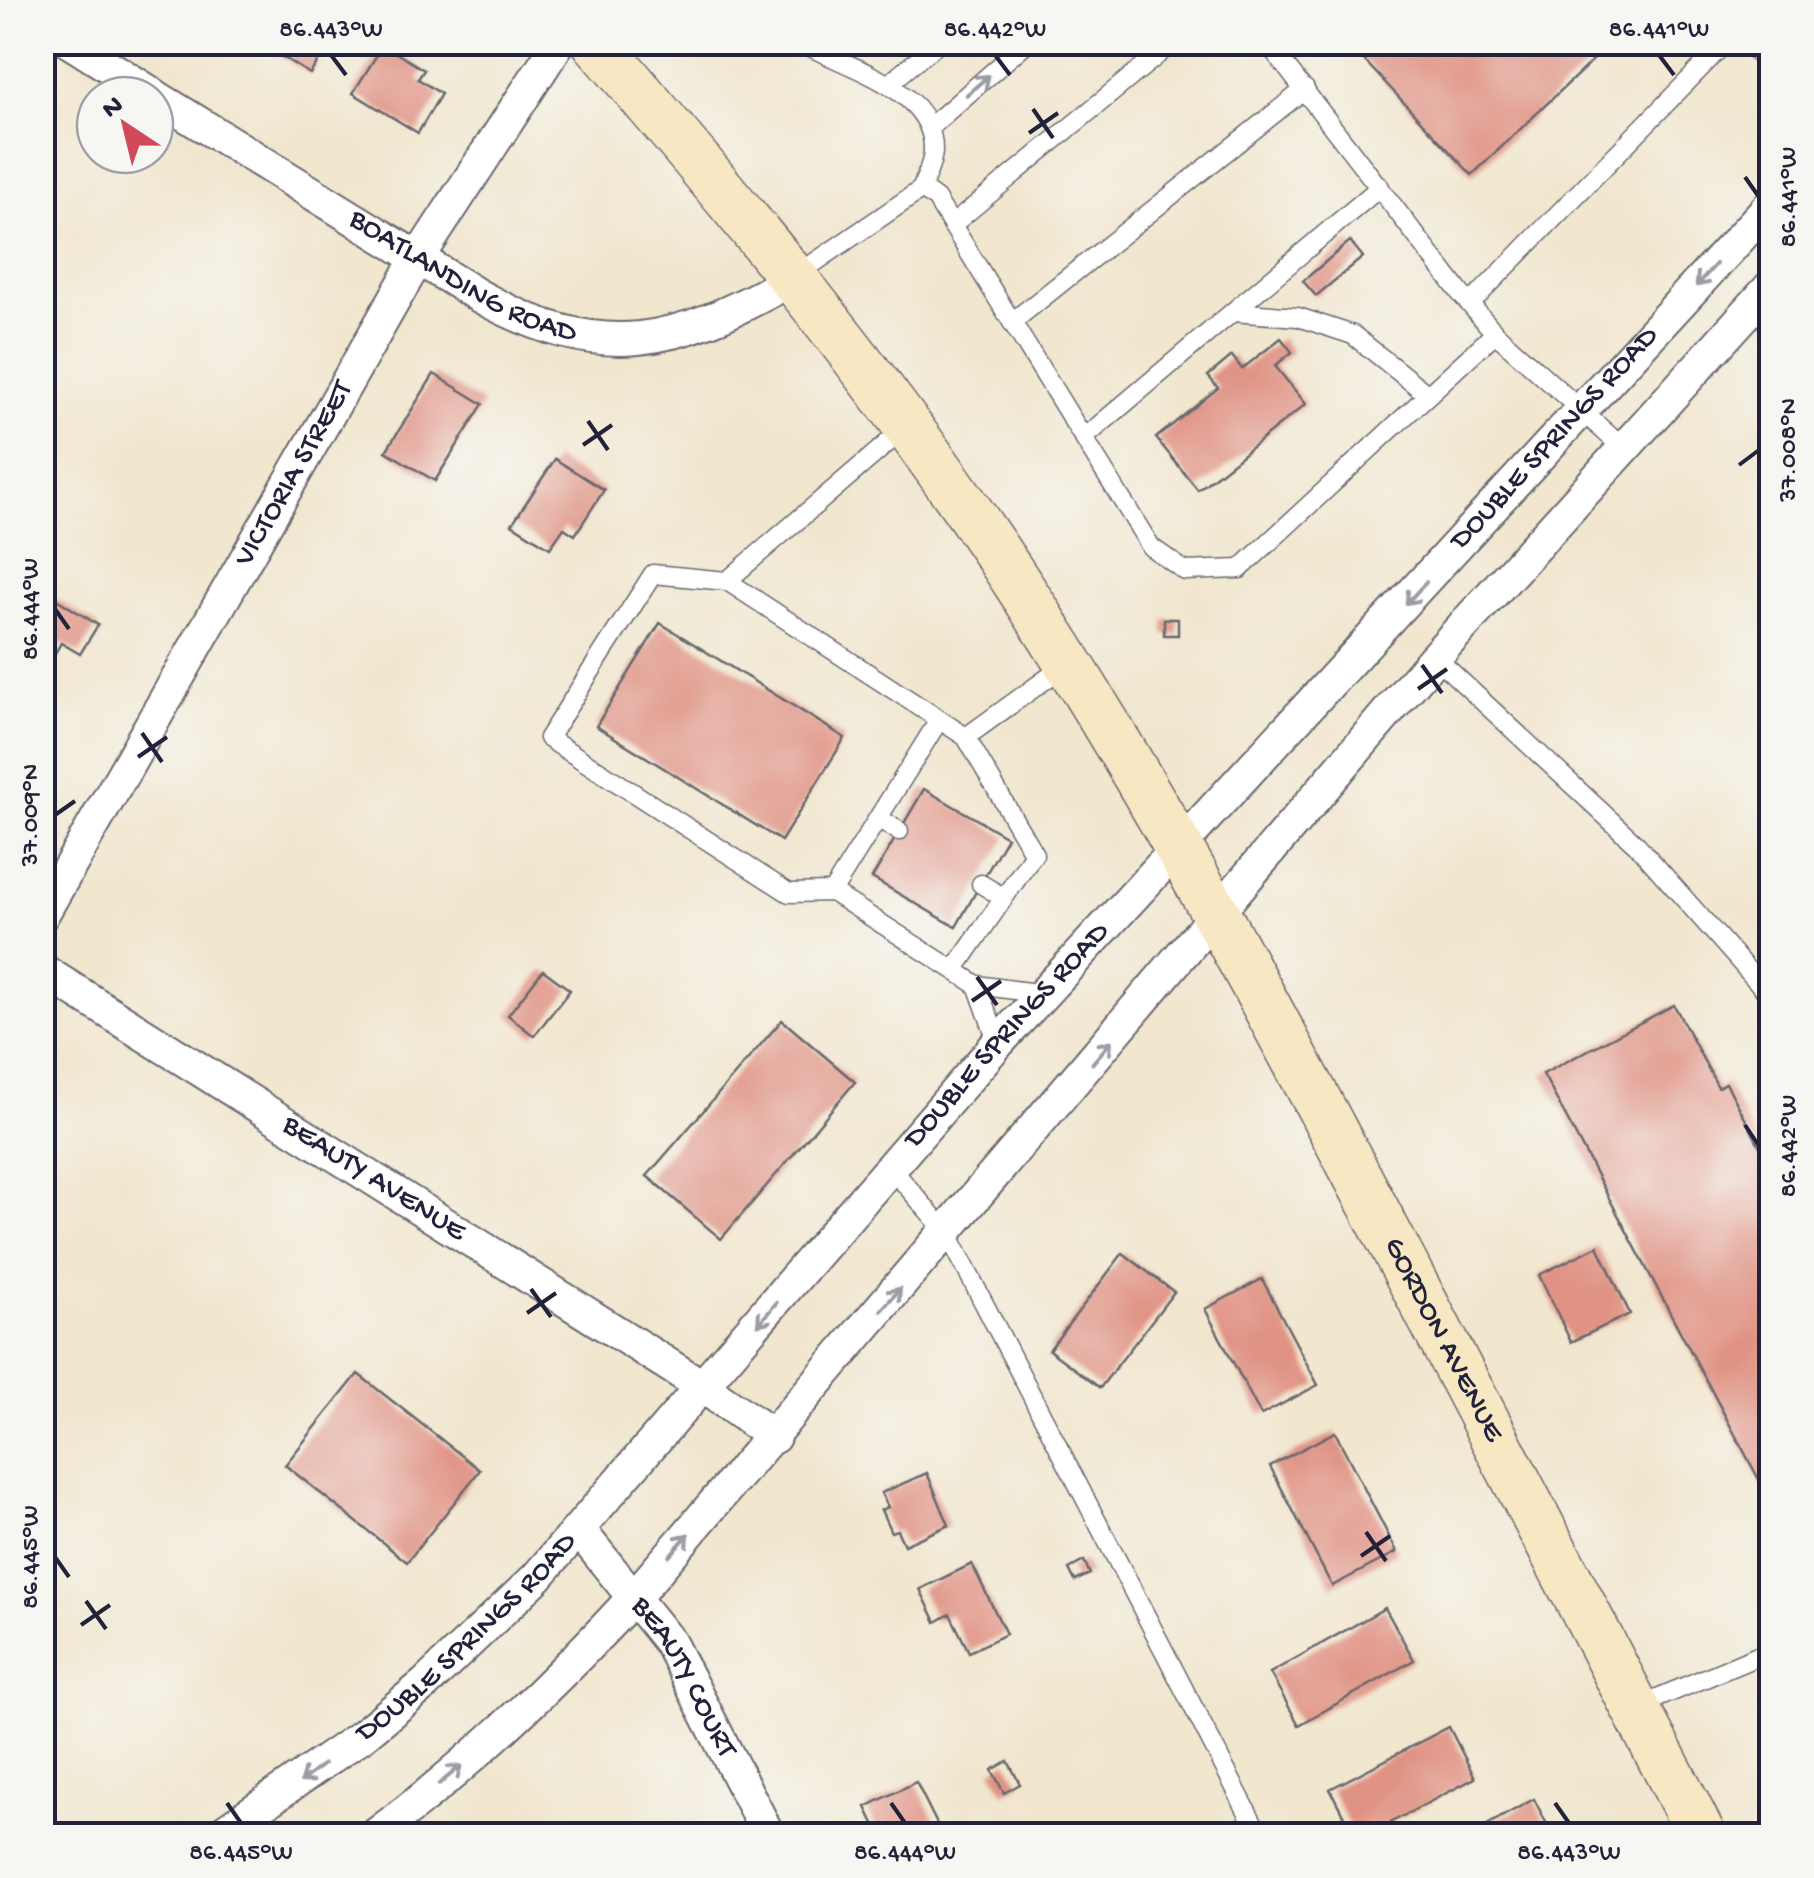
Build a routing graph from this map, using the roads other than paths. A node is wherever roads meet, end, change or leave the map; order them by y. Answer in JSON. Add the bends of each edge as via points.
{"nodes":[{"id":1,"x":70,"y":42,"type":"edge"},
{"id":2,"x":559,"y":42,"type":"edge"},
{"id":3,"x":596,"y":42,"type":"edge"},
{"id":4,"x":939,"y":42,"type":"edge"},
{"id":5,"x":1028,"y":42,"type":"edge"},
{"id":6,"x":1172,"y":42,"type":"edge"},
{"id":7,"x":1267,"y":42,"type":"edge"},
{"id":8,"x":1726,"y":42,"type":"edge"},
{"id":9,"x":1746,"y":42,"type":"edge"},
{"id":10,"x":804,"y":43,"type":"edge"},
{"id":11,"x":1772,"y":68,"type":"edge"},
{"id":12,"x":121,"y":75,"type":"edge"},
{"id":13,"x":890,"y":83,"type":"junction"},
{"id":14,"x":1305,"y":89,"type":"junction"},
{"id":15,"x":175,"y":109,"type":"edge"},
{"id":16,"x":930,"y":127,"type":"junction"},
{"id":17,"x":1380,"y":187,"type":"junction"},
{"id":18,"x":922,"y":189,"type":"junction"},
{"id":19,"x":1772,"y":203,"type":"edge"},
{"id":20,"x":952,"y":225,"type":"junction"},
{"id":21,"x":418,"y":260,"type":"junction"},
{"id":22,"x":792,"y":279,"type":"junction"},
{"id":23,"x":1772,"y":285,"type":"edge"},
{"id":24,"x":1470,"y":304,"type":"junction"},
{"id":25,"x":1233,"y":312,"type":"junction"},
{"id":26,"x":1012,"y":322,"type":"junction"},
{"id":27,"x":1495,"y":333,"type":"junction"},
{"id":28,"x":1428,"y":395,"type":"junction"},
{"id":29,"x":1581,"y":414,"type":"junction"},
{"id":30,"x":908,"y":426,"type":"junction"},
{"id":31,"x":1084,"y":438,"type":"junction"},
{"id":32,"x":1623,"y":448,"type":"junction"},
{"id":33,"x":727,"y":580,"type":"junction"},
{"id":34,"x":1435,"y":657,"type":"junction"},
{"id":35,"x":1068,"y":663,"type":"junction"},
{"id":36,"x":939,"y":720,"type":"junction"},
{"id":37,"x":966,"y":737,"type":"junction"},
{"id":38,"x":878,"y":818,"type":"junction"},
{"id":39,"x":899,"y":831,"type":"dead end"},
{"id":40,"x":1180,"y":848,"type":"junction"},
{"id":41,"x":981,"y":884,"type":"dead end"},
{"id":42,"x":832,"y":892,"type":"junction"},
{"id":43,"x":1004,"y":897,"type":"junction"},
{"id":44,"x":42,"y":915,"type":"edge"},
{"id":45,"x":1218,"y":915,"type":"junction"},
{"id":46,"x":954,"y":969,"type":"junction"},
{"id":47,"x":42,"y":970,"type":"edge"},
{"id":48,"x":977,"y":986,"type":"junction"},
{"id":49,"x":1044,"y":994,"type":"junction"},
{"id":50,"x":1772,"y":998,"type":"edge"},
{"id":51,"x":998,"y":1043,"type":"junction"},
{"id":52,"x":892,"y":1169,"type":"junction"},
{"id":53,"x":948,"y":1234,"type":"junction"},
{"id":54,"x":705,"y":1388,"type":"junction"},
{"id":55,"x":774,"y":1436,"type":"junction"},
{"id":56,"x":580,"y":1531,"type":"junction"},
{"id":57,"x":636,"y":1595,"type":"junction"},
{"id":58,"x":1772,"y":1650,"type":"edge"},
{"id":59,"x":1635,"y":1708,"type":"junction"},
{"id":60,"x":217,"y":1836,"type":"edge"},
{"id":61,"x":374,"y":1836,"type":"edge"},
{"id":62,"x":769,"y":1836,"type":"edge"},
{"id":63,"x":1260,"y":1836,"type":"edge"},
{"id":64,"x":1702,"y":1836,"type":"edge"}],
"edges":[{"from":1,"to":12,"type":"street","name":"BOATLANDING ROAD"},
{"from":2,"to":21,"type":"street","name":"VICTORIA STREET"},
{"from":3,"to":22,"type":"main road","name":"GORDON AVENUE"},
{"from":4,"to":13,"type":"lane"},
{"from":16,"to":5,"type":"lane","one_way":true},
{"from":6,"to":20,"type":"lane"},
{"from":7,"to":14,"type":"lane"},
{"from":8,"to":24,"type":"lane"},
{"from":9,"to":11,"type":"lane"},
{"from":10,"to":13,"type":"lane"},
{"from":13,"to":16,"type":"lane"},
{"from":14,"to":17,"type":"lane"},
{"from":14,"to":26,"type":"lane"},
{"from":15,"to":21,"type":"street","name":"BOATLANDING ROAD"},
{"from":16,"to":18,"type":"lane","via":[[933,153]]},
{"from":17,"to":24,"type":"lane"},
{"from":17,"to":25,"type":"lane"},
{"from":18,"to":20,"type":"lane"},
{"from":18,"to":22,"type":"lane"},
{"from":19,"to":29,"type":"street","name":"DOUBLE SPRINGS ROAD","one_way":true},
{"from":20,"to":26,"type":"lane"},
{"from":21,"to":22,"type":"street","name":"BOATLANDING ROAD","via":[[531,322],[619,340],[684,333]]},
{"from":21,"to":44,"type":"street","name":"VICTORIA STREET"},
{"from":22,"to":30,"type":"main road","name":"GORDON AVENUE"},
{"from":23,"to":32,"type":"street","name":"DOUBLE SPRINGS ROAD"},
{"from":24,"to":27,"type":"lane"},
{"from":25,"to":28,"type":"lane","via":[[1298,317],[1353,336]]},
{"from":25,"to":31,"type":"lane"},
{"from":26,"to":31,"type":"lane"},
{"from":27,"to":28,"type":"lane"},
{"from":27,"to":29,"type":"lane"},
{"from":28,"to":31,"type":"lane","via":[[1240,568],[1185,570],[1151,547]]},
{"from":29,"to":32,"type":"lane"},
{"from":29,"to":40,"type":"street","name":"DOUBLE SPRINGS ROAD","one_way":true},
{"from":30,"to":33,"type":"lane"},
{"from":30,"to":35,"type":"main road","name":"GORDON AVENUE"},
{"from":32,"to":34,"type":"street","name":"DOUBLE SPRINGS ROAD"},
{"from":33,"to":36,"type":"lane"},
{"from":33,"to":42,"type":"lane","via":[[653,574],[548,738],[789,894]]},
{"from":34,"to":45,"type":"street","name":"DOUBLE SPRINGS ROAD"},
{"from":34,"to":50,"type":"lane","via":[[1638,845]]},
{"from":35,"to":37,"type":"lane"},
{"from":35,"to":40,"type":"main road","name":"GORDON AVENUE"},
{"from":36,"to":37,"type":"lane"},
{"from":36,"to":38,"type":"lane"},
{"from":37,"to":43,"type":"lane","via":[[1034,854]]},
{"from":38,"to":39,"type":"lane"},
{"from":38,"to":42,"type":"lane"},
{"from":40,"to":45,"type":"main road","name":"GORDON AVENUE"},
{"from":40,"to":49,"type":"street","name":"DOUBLE SPRINGS ROAD"},
{"from":41,"to":43,"type":"lane"},
{"from":42,"to":46,"type":"lane"},
{"from":43,"to":46,"type":"lane"},
{"from":53,"to":45,"type":"street","name":"DOUBLE SPRINGS ROAD","one_way":true},
{"from":45,"to":59,"type":"main road","name":"GORDON AVENUE"},
{"from":46,"to":48,"type":"lane"},
{"from":47,"to":54,"type":"street","name":"BEAUTY AVENUE"},
{"from":48,"to":49,"type":"lane"},
{"from":48,"to":51,"type":"lane"},
{"from":49,"to":51,"type":"street","name":"DOUBLE SPRINGS ROAD"},
{"from":51,"to":52,"type":"street","name":"DOUBLE SPRINGS ROAD"},
{"from":52,"to":53,"type":"lane"},
{"from":52,"to":54,"type":"street","name":"DOUBLE SPRINGS ROAD","one_way":true},
{"from":55,"to":53,"type":"street","name":"DOUBLE SPRINGS ROAD","one_way":true},
{"from":53,"to":63,"type":"lane"},
{"from":54,"to":55,"type":"street","name":"BEAUTY AVENUE"},
{"from":54,"to":56,"type":"street","name":"DOUBLE SPRINGS ROAD"},
{"from":57,"to":55,"type":"street","name":"DOUBLE SPRINGS ROAD","one_way":true},
{"from":56,"to":57,"type":"street","name":"BEAUTY COURT"},
{"from":56,"to":60,"type":"street","name":"DOUBLE SPRINGS ROAD","one_way":true,"via":[[425,1684],[298,1784]]},
{"from":61,"to":57,"type":"street","name":"DOUBLE SPRINGS ROAD","one_way":true,"via":[[488,1743]]},
{"from":57,"to":62,"type":"street","name":"BEAUTY COURT","via":[[670,1643]]},
{"from":58,"to":59,"type":"lane"},
{"from":59,"to":64,"type":"main road","name":"GORDON AVENUE"}]}
